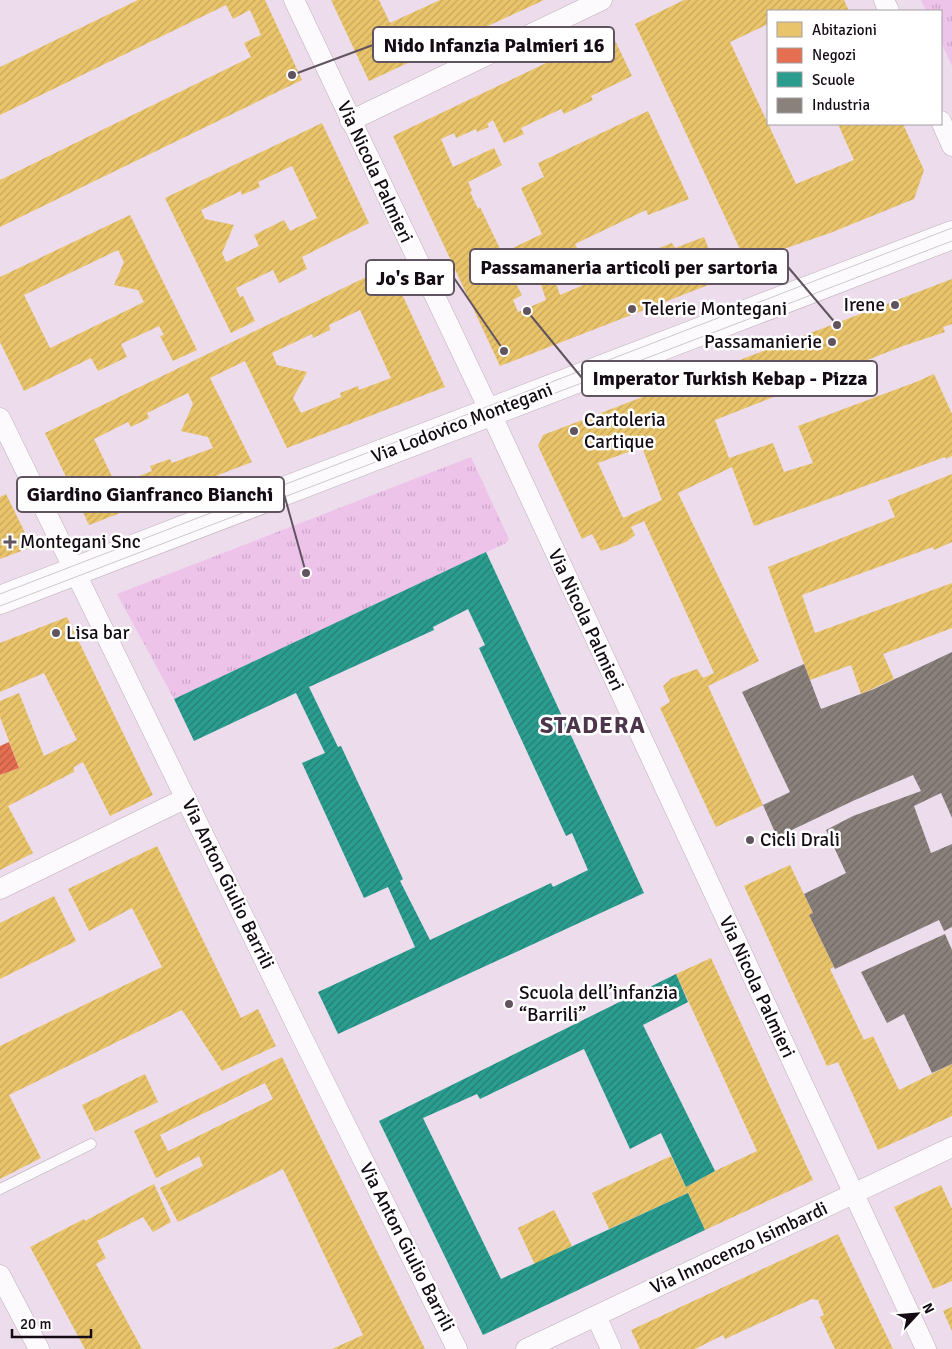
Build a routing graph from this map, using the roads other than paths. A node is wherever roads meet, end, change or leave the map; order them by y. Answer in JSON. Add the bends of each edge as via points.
{"nodes":[{"id":1,"x":294,"y":0,"type":"edge"},
{"id":2,"x":602,"y":0,"type":"edge"},
{"id":3,"x":350,"y":121,"type":"junction"},
{"id":4,"x":942,"y":124,"type":"edge"},
{"id":5,"x":952,"y":146,"type":"edge"},
{"id":6,"x":952,"y":235,"type":"edge"},
{"id":7,"x":490,"y":412,"type":"junction"},
{"id":8,"x":0,"y":418,"type":"edge"},
{"id":9,"x":75,"y":572,"type":"junction"},
{"id":10,"x":0,"y":600,"type":"edge"},
{"id":11,"x":186,"y":798,"type":"junction"},
{"id":12,"x":0,"y":889,"type":"edge"},
{"id":13,"x":91,"y":1144,"type":"dead end"},
{"id":14,"x":952,"y":1147,"type":"edge"},
{"id":15,"x":0,"y":1189,"type":"edge"},
{"id":16,"x":854,"y":1193,"type":"junction"},
{"id":17,"x":0,"y":1275,"type":"edge"},
{"id":18,"x":596,"y":1316,"type":"junction"},
{"id":19,"x":39,"y":1349,"type":"edge"},
{"id":20,"x":457,"y":1349,"type":"edge"},
{"id":21,"x":526,"y":1349,"type":"edge"},
{"id":22,"x":611,"y":1349,"type":"edge"},
{"id":23,"x":926,"y":1349,"type":"edge"}],
"edges":[{"from":1,"to":3,"type":"street","name":"Via Nicola Palmieri"},
{"from":2,"to":3,"type":"street"},
{"from":3,"to":7,"type":"street","name":"Via Nicola Palmieri"},
{"from":4,"to":5,"type":"street"},
{"from":6,"to":7,"type":"street","name":"Via Lodovico Montegani"},
{"from":7,"to":9,"type":"street","name":"Via Lodovico Montegani"},
{"from":7,"to":16,"type":"street","name":"Via Nicola Palmieri"},
{"from":8,"to":9,"type":"street","name":"Via Anton Giulio Barrili"},
{"from":9,"to":10,"type":"street","name":"Via Lodovico Montegani"},
{"from":9,"to":11,"type":"street","name":"Via Anton Giulio Barrili"},
{"from":11,"to":12,"type":"street"},
{"from":11,"to":20,"type":"street","name":"Via Anton Giulio Barrili"},
{"from":13,"to":15,"type":"lane"},
{"from":14,"to":16,"type":"street","name":"Via Innocenzo Isimbardi"},
{"from":16,"to":18,"type":"street","name":"Via Innocenzo Isimbardi"},
{"from":16,"to":23,"type":"street","name":"Via Nicola Palmieri"},
{"from":17,"to":19,"type":"street"},
{"from":18,"to":21,"type":"street","name":"Via Innocenzo Isimbardi"},
{"from":18,"to":22,"type":"street"}]}
